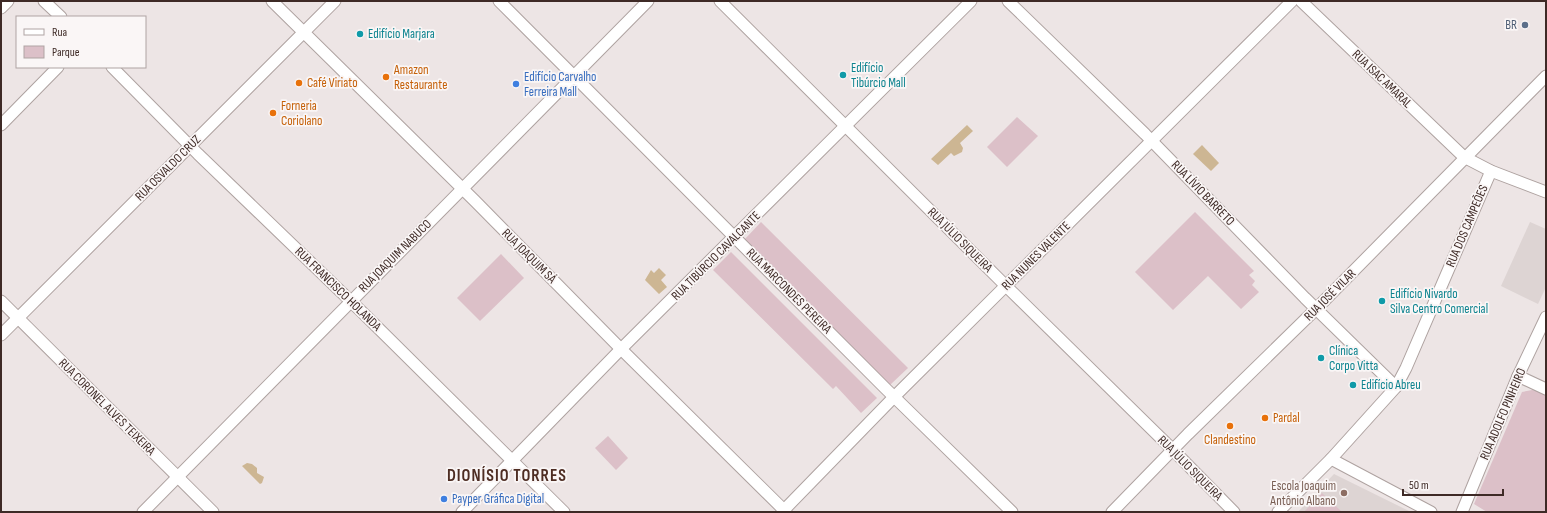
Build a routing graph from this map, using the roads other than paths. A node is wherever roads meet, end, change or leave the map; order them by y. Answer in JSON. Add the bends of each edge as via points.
{"nodes":[{"id":1,"x":8,"y":1,"type":"edge"},
{"id":2,"x":44,"y":1,"type":"edge"},
{"id":3,"x":272,"y":1,"type":"edge"},
{"id":4,"x":335,"y":1,"type":"edge"},
{"id":5,"x":499,"y":1,"type":"edge"},
{"id":6,"x":648,"y":1,"type":"edge"},
{"id":7,"x":720,"y":1,"type":"edge"},
{"id":8,"x":971,"y":1,"type":"edge"},
{"id":9,"x":1008,"y":1,"type":"edge"},
{"id":10,"x":1292,"y":1,"type":"edge"},
{"id":11,"x":1301,"y":1,"type":"edge"},
{"id":12,"x":1,"y":8,"type":"edge"},
{"id":13,"x":60,"y":16,"type":"edge"},
{"id":14,"x":305,"y":32,"type":"junction"},
{"id":15,"x":57,"y":68,"type":"edge"},
{"id":16,"x":113,"y":68,"type":"edge"},
{"id":17,"x":574,"y":76,"type":"junction"},
{"id":18,"x":1546,"y":76,"type":"edge"},
{"id":19,"x":1,"y":125,"type":"edge"},
{"id":20,"x":846,"y":126,"type":"junction"},
{"id":21,"x":1151,"y":141,"type":"junction"},
{"id":22,"x":190,"y":146,"type":"junction"},
{"id":23,"x":1464,"y":158,"type":"junction"},
{"id":24,"x":1491,"y":171,"type":"junction"},
{"id":25,"x":463,"y":189,"type":"junction"},
{"id":26,"x":1546,"y":192,"type":"edge"},
{"id":27,"x":735,"y":237,"type":"junction"},
{"id":28,"x":1006,"y":286,"type":"junction"},
{"id":29,"x":1,"y":301,"type":"edge"},
{"id":30,"x":350,"y":301,"type":"junction"},
{"id":31,"x":1316,"y":309,"type":"junction"},
{"id":32,"x":1546,"y":317,"type":"edge"},
{"id":33,"x":18,"y":318,"type":"junction"},
{"id":34,"x":1,"y":334,"type":"edge"},
{"id":35,"x":621,"y":349,"type":"junction"},
{"id":36,"x":1518,"y":376,"type":"junction"},
{"id":37,"x":1396,"y":387,"type":"junction"},
{"id":38,"x":1546,"y":389,"type":"edge"},
{"id":39,"x":894,"y":397,"type":"junction"},
{"id":40,"x":1173,"y":450,"type":"junction"},
{"id":41,"x":1330,"y":458,"type":"junction"},
{"id":42,"x":512,"y":460,"type":"junction"},
{"id":43,"x":178,"y":477,"type":"junction"},
{"id":44,"x":784,"y":511,"type":"edge"},
{"id":45,"x":143,"y":512,"type":"edge"},
{"id":46,"x":214,"y":512,"type":"edge"},
{"id":47,"x":462,"y":512,"type":"edge"},
{"id":48,"x":564,"y":512,"type":"edge"},
{"id":49,"x":1012,"y":512,"type":"edge"},
{"id":50,"x":1112,"y":512,"type":"edge"},
{"id":51,"x":1234,"y":512,"type":"edge"},
{"id":52,"x":1278,"y":512,"type":"edge"},
{"id":53,"x":1431,"y":512,"type":"edge"},
{"id":54,"x":1462,"y":512,"type":"edge"}],
"edges":[{"from":1,"to":12,"type":"street"},
{"from":2,"to":13,"type":"street"},
{"from":3,"to":14,"type":"street","name":"RUA JOAQUIM SÁ"},
{"from":4,"to":14,"type":"street","name":"RUA OSVALDO CRUZ"},
{"from":5,"to":17,"type":"street","name":"RUA MARCONDES PEREIRA"},
{"from":6,"to":17,"type":"street","name":"RUA JOAQUIM NABUCO"},
{"from":7,"to":20,"type":"street","name":"RUA JÚLIO SIQUEIRA"},
{"from":8,"to":20,"type":"street","name":"RUA TIBÚRCIO CAVALCANTE"},
{"from":9,"to":21,"type":"street","name":"RUA LÍVIO BARRETO"},
{"from":10,"to":21,"type":"street","name":"RUA NUNES VALENTE"},
{"from":11,"to":23,"type":"street","name":"RUA ISAC AMARAL"},
{"from":14,"to":22,"type":"street","name":"RUA OSVALDO CRUZ"},
{"from":14,"to":25,"type":"street","name":"RUA JOAQUIM SÁ"},
{"from":15,"to":19,"type":"street"},
{"from":16,"to":22,"type":"street","name":"RUA FRANCISCO HOLANDA"},
{"from":17,"to":25,"type":"street","name":"RUA JOAQUIM NABUCO"},
{"from":17,"to":27,"type":"street","name":"RUA MARCONDES PEREIRA"},
{"from":18,"to":23,"type":"street","name":"RUA JOSÉ VILAR"},
{"from":20,"to":27,"type":"street","name":"RUA TIBÚRCIO CAVALCANTE"},
{"from":20,"to":28,"type":"street","name":"RUA JÚLIO SIQUEIRA"},
{"from":21,"to":28,"type":"street","name":"RUA NUNES VALENTE"},
{"from":21,"to":31,"type":"street","name":"RUA LÍVIO BARRETO"},
{"from":22,"to":30,"type":"street","name":"RUA FRANCISCO HOLANDA"},
{"from":22,"to":33,"type":"street","name":"RUA OSVALDO CRUZ"},
{"from":23,"to":24,"type":"street","name":"RUA ISAC AMARAL"},
{"from":23,"to":31,"type":"street","name":"RUA JOSÉ VILAR"},
{"from":24,"to":26,"type":"street","name":"RUA ISAC AMARAL"},
{"from":24,"to":37,"type":"street","name":"RUA DOS CAMPEÕES"},
{"from":25,"to":30,"type":"street","name":"RUA JOAQUIM NABUCO"},
{"from":25,"to":35,"type":"street","name":"RUA JOAQUIM SÁ"},
{"from":27,"to":35,"type":"street","name":"RUA TIBÚRCIO CAVALCANTE"},
{"from":27,"to":39,"type":"street","name":"RUA MARCONDES PEREIRA"},
{"from":28,"to":39,"type":"street","name":"RUA NUNES VALENTE"},
{"from":28,"to":40,"type":"street","name":"RUA JÚLIO SIQUEIRA"},
{"from":29,"to":33,"type":"street","name":"RUA CORONEL ALVES TEIXEIRA"},
{"from":30,"to":42,"type":"street","name":"RUA FRANCISCO HOLANDA"},
{"from":30,"to":43,"type":"street","name":"RUA JOAQUIM NABUCO"},
{"from":31,"to":37,"type":"street","name":"RUA LÍVIO BARRETO"},
{"from":31,"to":40,"type":"street","name":"RUA JOSÉ VILAR"},
{"from":32,"to":36,"type":"street","name":"RUA ADOLFO PINHEIRO"},
{"from":33,"to":34,"type":"street","name":"RUA OSVALDO CRUZ"},
{"from":33,"to":43,"type":"street","name":"RUA CORONEL ALVES TEIXEIRA"},
{"from":35,"to":42,"type":"street","name":"RUA TIBÚRCIO CAVALCANTE"},
{"from":35,"to":44,"type":"street","name":"RUA JOAQUIM SÁ"},
{"from":36,"to":38,"type":"street"},
{"from":36,"to":54,"type":"street","name":"RUA ADOLFO PINHEIRO"},
{"from":37,"to":41,"type":"street","name":"RUA DOS CAMPEÕES"},
{"from":39,"to":44,"type":"street","name":"RUA NUNES VALENTE"},
{"from":39,"to":49,"type":"street","name":"RUA MARCONDES PEREIRA"},
{"from":40,"to":50,"type":"street","name":"RUA JOSÉ VILAR"},
{"from":40,"to":51,"type":"street","name":"RUA JÚLIO SIQUEIRA"},
{"from":41,"to":52,"type":"street","name":"RUA DOS CAMPEÕES"},
{"from":41,"to":53,"type":"street"},
{"from":42,"to":47,"type":"street","name":"RUA TIBÚRCIO CAVALCANTE"},
{"from":42,"to":48,"type":"street","name":"RUA FRANCISCO HOLANDA"},
{"from":43,"to":45,"type":"street","name":"RUA JOAQUIM NABUCO"},
{"from":43,"to":46,"type":"street","name":"RUA CORONEL ALVES TEIXEIRA"}]}
